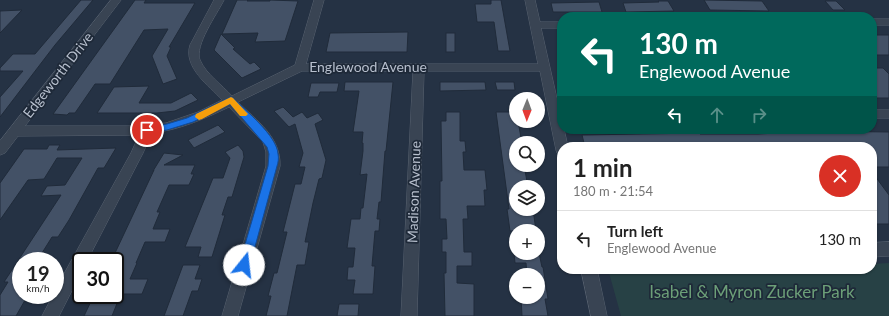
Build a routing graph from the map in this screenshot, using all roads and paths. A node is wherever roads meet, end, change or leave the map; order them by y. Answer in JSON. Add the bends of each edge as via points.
{"nodes":[{"id":1,"x":116,"y":0,"type":"edge"},
{"id":2,"x":219,"y":0,"type":"edge"},
{"id":3,"x":319,"y":0,"type":"edge"},
{"id":4,"x":530,"y":0,"type":"edge"},
{"id":5,"x":877,"y":22,"type":"edge"},
{"id":6,"x":889,"y":22,"type":"edge"},
{"id":7,"x":535,"y":25,"type":"junction"},
{"id":8,"x":557,"y":25,"type":"edge"},
{"id":9,"x":300,"y":67,"type":"junction"},
{"id":10,"x":544,"y":67,"type":"junction"},
{"id":11,"x":419,"y":68,"type":"junction"},
{"id":12,"x":231,"y":100,"type":"junction"},
{"id":13,"x":557,"y":113,"type":"edge"},
{"id":14,"x":877,"y":114,"type":"edge"},
{"id":15,"x":889,"y":114,"type":"edge"},
{"id":16,"x":147,"y":130,"type":"junction"},
{"id":17,"x":14,"y":131,"type":"junction"},
{"id":18,"x":0,"y":150,"type":"edge"},
{"id":19,"x":889,"y":249,"type":"edge"},
{"id":20,"x":877,"y":250,"type":"edge"},
{"id":21,"x":590,"y":274,"type":"edge"},
{"id":22,"x":50,"y":316,"type":"edge"},
{"id":23,"x":230,"y":316,"type":"edge"},
{"id":24,"x":409,"y":316,"type":"edge"},
{"id":25,"x":599,"y":316,"type":"edge"}],
"edges":[{"from":1,"to":17,"type":"street","name":"Edgeworth Drive"},
{"from":2,"to":12,"type":"street","via":[[195,45],[193,55],[204,74]]},
{"from":3,"to":9,"type":"street"},
{"from":4,"to":7,"type":"street"},
{"from":5,"to":6,"type":"street"},
{"from":7,"to":8,"type":"street"},
{"from":7,"to":10,"type":"street"},
{"from":9,"to":11,"type":"street","name":"Englewood Avenue"},
{"from":9,"to":12,"type":"street","name":"Englewood Avenue"},
{"from":10,"to":11,"type":"street","name":"Englewood Avenue"},
{"from":10,"to":13,"type":"street"},
{"from":11,"to":24,"type":"street","name":"Madison Avenue"},
{"from":12,"to":16,"type":"street","name":"Englewood Avenue","via":[[190,120]]},
{"from":12,"to":23,"type":"street","via":[[267,139],[274,154],[273,166]]},
{"from":14,"to":15,"type":"street"},
{"from":16,"to":17,"type":"street","name":"Englewood Avenue"},
{"from":16,"to":22,"type":"street"},
{"from":17,"to":18,"type":"street","name":"Edgeworth Drive"},
{"from":19,"to":20,"type":"street"},
{"from":21,"to":25,"type":"street"}]}
